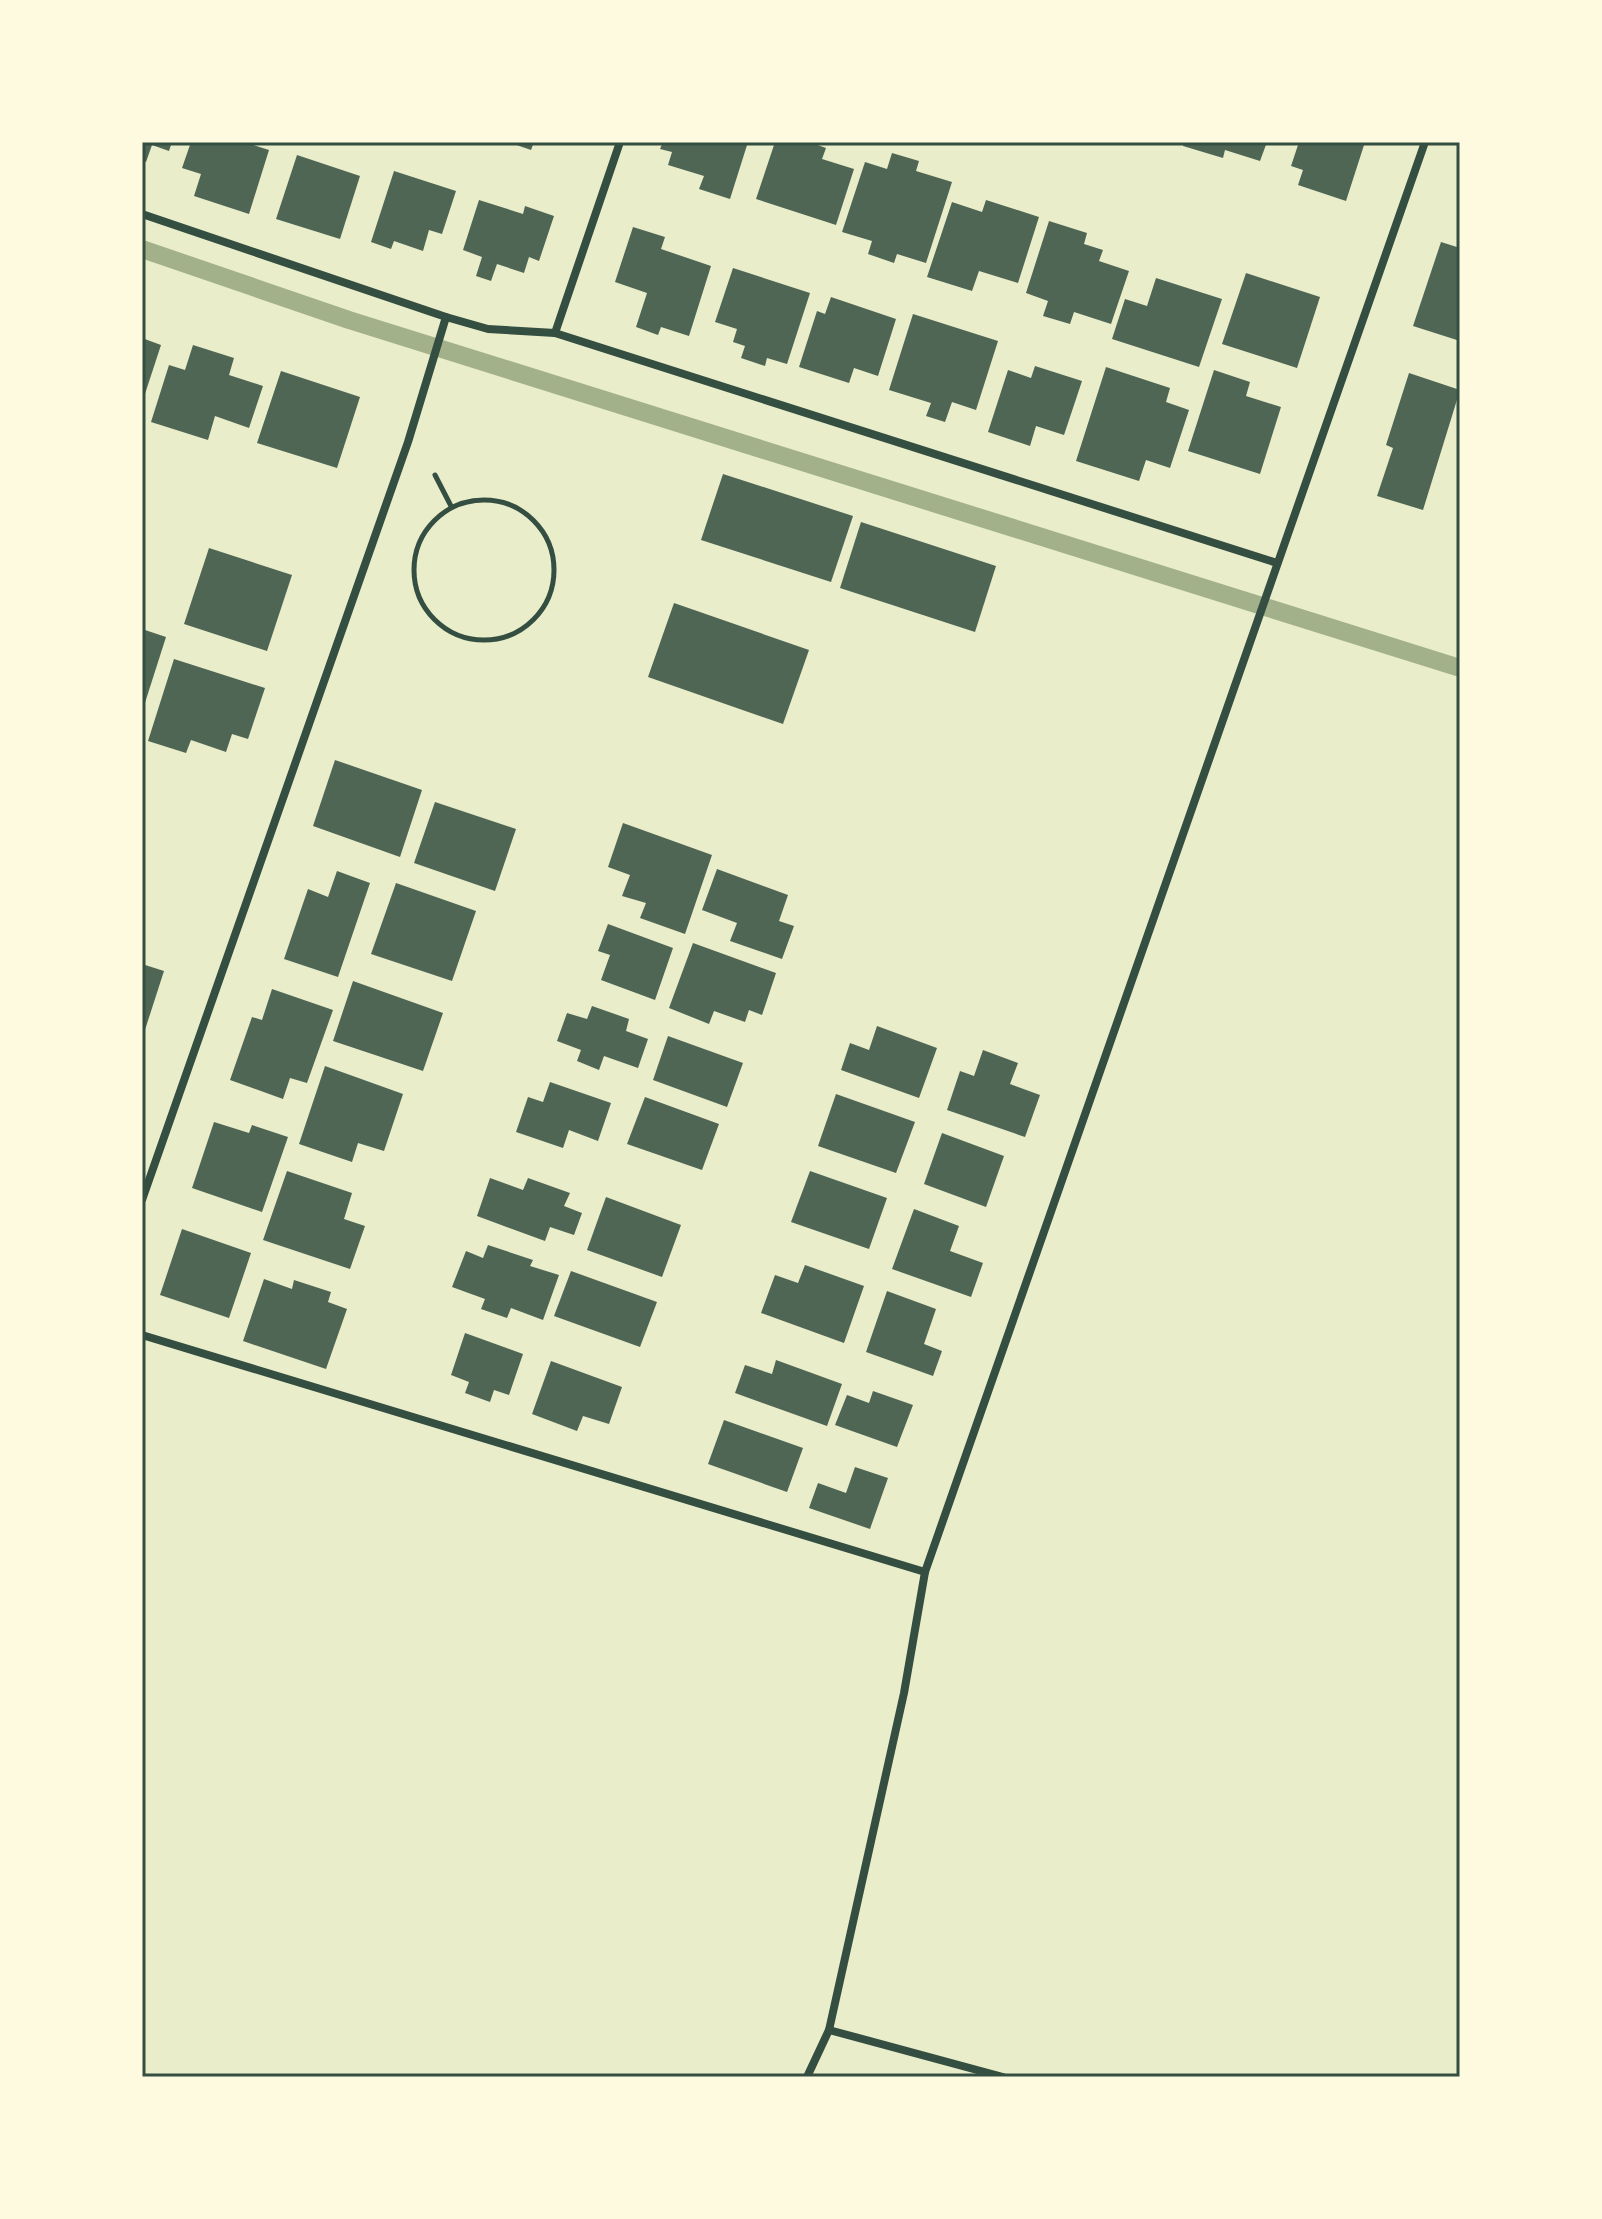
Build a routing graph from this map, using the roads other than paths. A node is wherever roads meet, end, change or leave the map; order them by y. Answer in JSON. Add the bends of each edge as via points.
{"nodes":[{"id":1,"x":620,"y":142,"type":"edge"},
{"id":2,"x":1425,"y":142,"type":"edge"},
{"id":3,"x":142,"y":214,"type":"edge"},
{"id":4,"x":446,"y":317,"type":"junction"},
{"id":5,"x":555,"y":333,"type":"junction"},
{"id":6,"x":1277,"y":563,"type":"junction"},
{"id":7,"x":142,"y":1200,"type":"edge"},
{"id":8,"x":142,"y":1335,"type":"edge"},
{"id":9,"x":925,"y":1572,"type":"junction"},
{"id":10,"x":829,"y":2030,"type":"junction"},
{"id":11,"x":807,"y":2077,"type":"edge"},
{"id":12,"x":1003,"y":2077,"type":"edge"}],
"edges":[{"from":1,"to":5,"type":"street"},
{"from":2,"to":6,"type":"street"},
{"from":3,"to":4,"type":"street"},
{"from":4,"to":5,"type":"street","via":[[488,329]]},
{"from":4,"to":7,"type":"street"},
{"from":5,"to":6,"type":"street"},
{"from":6,"to":9,"type":"street"},
{"from":8,"to":9,"type":"street"},
{"from":9,"to":10,"type":"street","via":[[904,1693]]},
{"from":10,"to":11,"type":"street"},
{"from":10,"to":12,"type":"street"}]}
